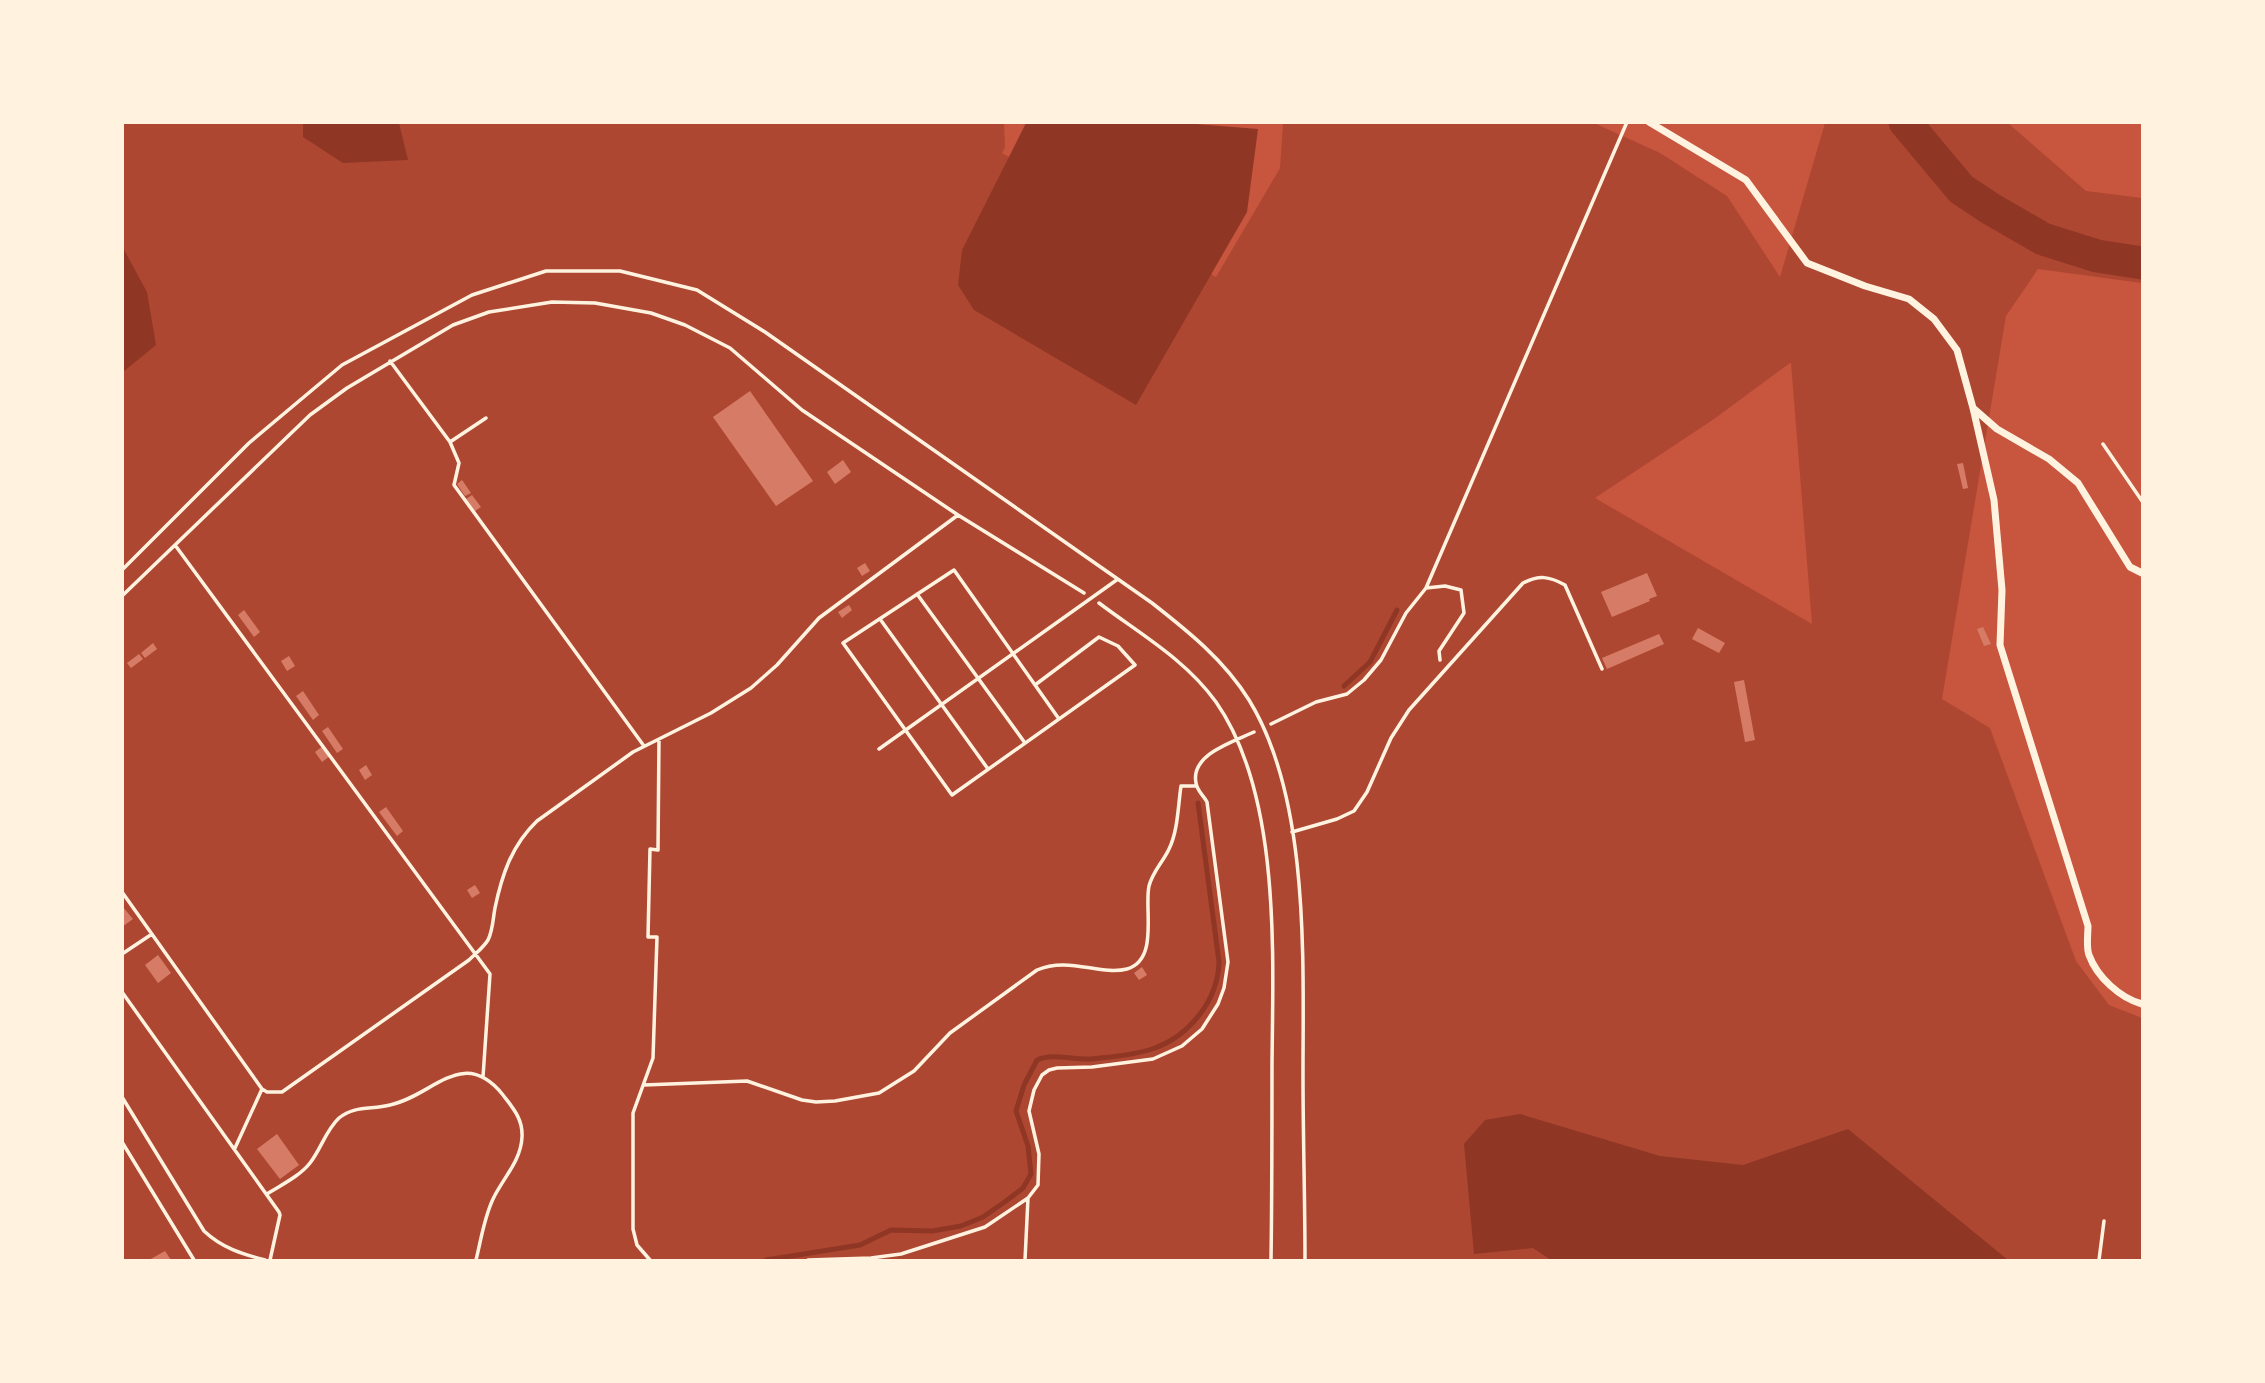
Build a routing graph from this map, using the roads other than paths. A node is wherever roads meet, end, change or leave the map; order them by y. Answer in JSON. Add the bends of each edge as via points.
{"nodes":[{"id":1,"x":1650,"y":122,"type":"edge"},
{"id":2,"x":1973,"y":408,"type":"junction"},
{"id":3,"x":122,"y":570,"type":"edge"},
{"id":4,"x":2143,"y":573,"type":"edge"},
{"id":5,"x":1118,"y":579,"type":"junction"},
{"id":6,"x":917,"y":594,"type":"junction"},
{"id":7,"x":880,"y":619,"type":"junction"},
{"id":8,"x":1013,"y":654,"type":"junction"},
{"id":9,"x":1602,"y":669,"type":"dead end"},
{"id":10,"x":978,"y":679,"type":"junction"},
{"id":11,"x":1035,"y":685,"type":"junction"},
{"id":12,"x":942,"y":705,"type":"junction"},
{"id":13,"x":1059,"y":719,"type":"junction"},
{"id":14,"x":906,"y":730,"type":"junction"},
{"id":15,"x":1025,"y":743,"type":"junction"},
{"id":16,"x":879,"y":750,"type":"dead end"},
{"id":17,"x":988,"y":769,"type":"junction"},
{"id":18,"x":1292,"y":832,"type":"junction"},
{"id":19,"x":2143,"y":1004,"type":"edge"},
{"id":20,"x":122,"y":1142,"type":"edge"},
{"id":21,"x":2104,"y":1221,"type":"dead end"},
{"id":22,"x":194,"y":1261,"type":"edge"},
{"id":23,"x":1305,"y":1261,"type":"edge"},
{"id":24,"x":2099,"y":1261,"type":"edge"}],
"edges":[{"from":1,"to":2,"type":"street","via":[[1746,180],[1807,263],[1909,299],[1934,318],[1957,350]]},
{"from":2,"to":4,"type":"street","via":[[2078,483],[2130,568]]},
{"from":2,"to":19,"type":"street","via":[[1994,500],[2002,590],[2000,645],[2088,926],[2088,954],[2105,981]]},
{"from":3,"to":5,"type":"lane","via":[[249,443],[342,365],[472,295],[546,271],[620,271],[697,290],[765,332]]},
{"from":5,"to":8,"type":"lane"},
{"from":5,"to":18,"type":"lane","via":[[1186,629],[1234,678],[1259,718],[1275,759]]},
{"from":6,"to":7,"type":"lane"},
{"from":6,"to":8,"type":"lane","via":[[954,570]]},
{"from":6,"to":10,"type":"lane"},
{"from":7,"to":12,"type":"lane"},
{"from":7,"to":14,"type":"lane","via":[[843,643]]},
{"from":8,"to":10,"type":"lane"},
{"from":8,"to":11,"type":"lane"},
{"from":9,"to":18,"type":"lane","via":[[1564,585],[1544,576],[1522,583],[1409,710],[1354,811]]},
{"from":10,"to":12,"type":"lane"},
{"from":10,"to":15,"type":"lane"},
{"from":11,"to":13,"type":"lane"},
{"from":11,"to":13,"type":"lane","via":[[1099,637],[1118,646],[1135,665]]},
{"from":12,"to":14,"type":"lane"},
{"from":12,"to":17,"type":"lane"},
{"from":13,"to":15,"type":"lane"},
{"from":14,"to":16,"type":"lane"},
{"from":14,"to":17,"type":"lane","via":[[953,795]]},
{"from":15,"to":17,"type":"lane"},
{"from":18,"to":23,"type":"lane","via":[[1303,974]]},
{"from":20,"to":22,"type":"lane"},
{"from":21,"to":24,"type":"lane"}]}
